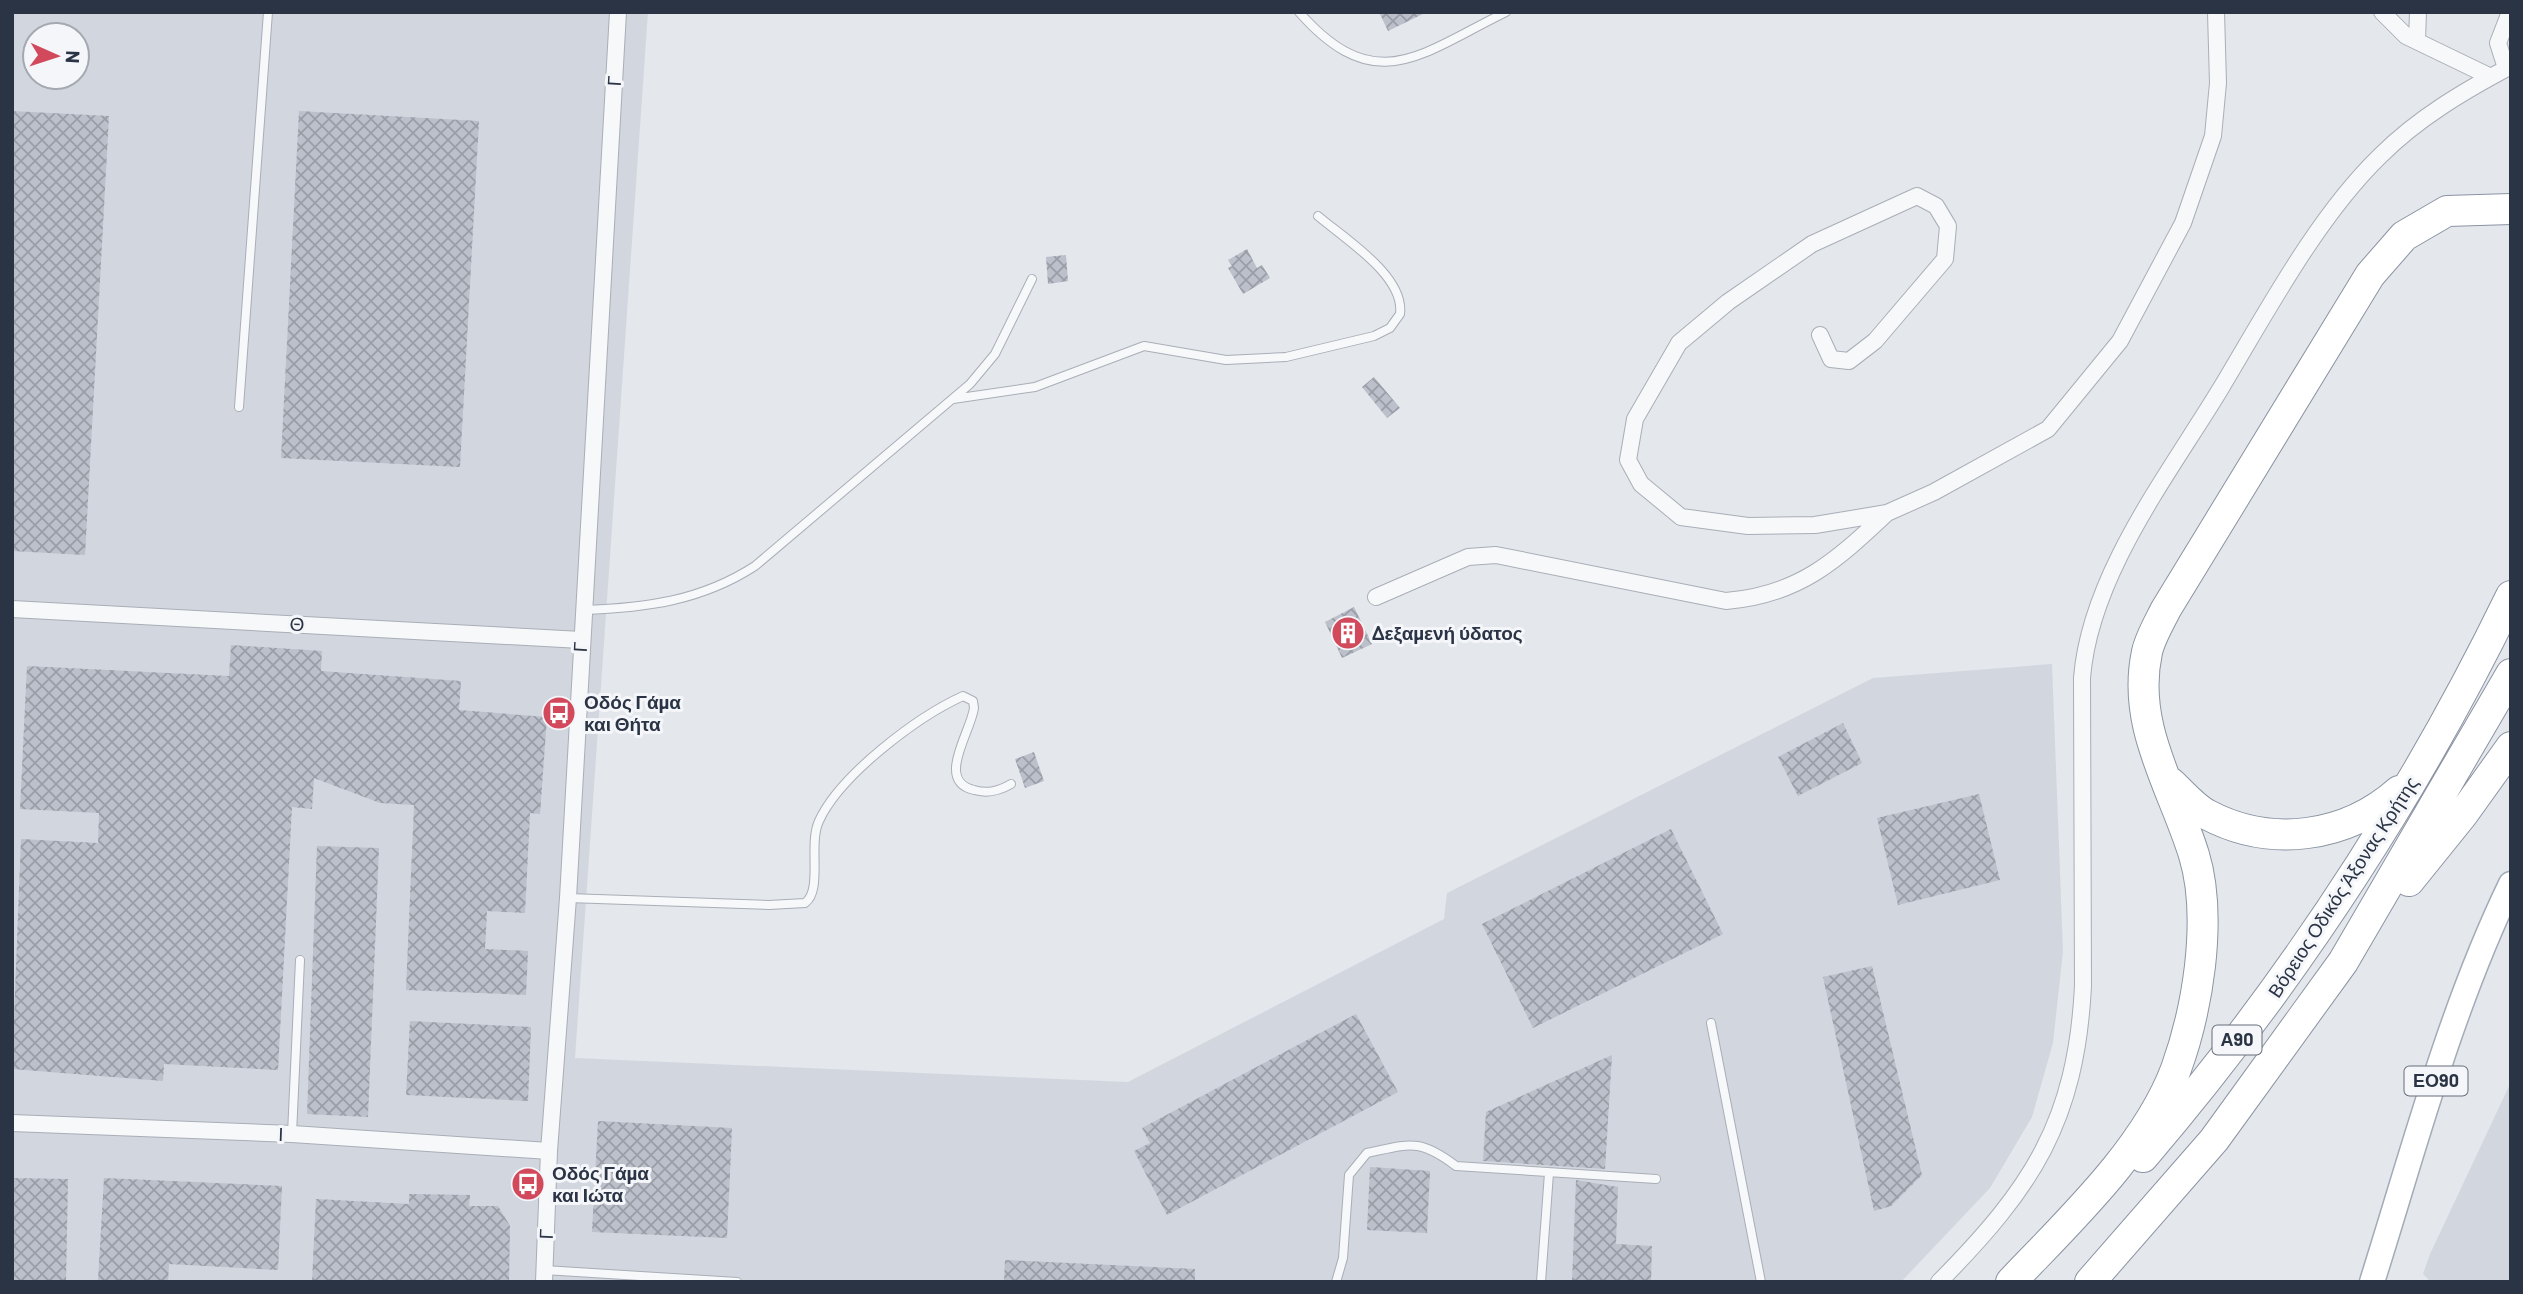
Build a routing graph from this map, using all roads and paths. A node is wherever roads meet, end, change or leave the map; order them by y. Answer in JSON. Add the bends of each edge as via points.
{"nodes":[{"id":1,"x":268,"y":12,"type":"edge"},
{"id":2,"x":618,"y":12,"type":"edge"},
{"id":3,"x":1299,"y":12,"type":"edge"},
{"id":4,"x":1506,"y":12,"type":"edge"},
{"id":5,"x":2216,"y":12,"type":"edge"},
{"id":6,"x":2382,"y":12,"type":"edge"},
{"id":7,"x":2418,"y":12,"type":"edge"},
{"id":8,"x":2510,"y":12,"type":"edge"},
{"id":9,"x":2417,"y":41,"type":"junction"},
{"id":10,"x":2508,"y":67,"type":"edge"},
{"id":11,"x":2491,"y":76,"type":"junction"},
{"id":12,"x":2511,"y":209,"type":"edge"},
{"id":13,"x":1318,"y":216,"type":"dead end"},
{"id":14,"x":1032,"y":279,"type":"dead end"},
{"id":15,"x":1820,"y":335,"type":"dead end"},
{"id":16,"x":953,"y":399,"type":"junction"},
{"id":17,"x":239,"y":407,"type":"dead end"},
{"id":18,"x":1887,"y":513,"type":"junction"},
{"id":19,"x":2511,"y":596,"type":"edge"},
{"id":20,"x":1376,"y":597,"type":"dead end"},
{"id":21,"x":12,"y":609,"type":"edge"},
{"id":22,"x":583,"y":610,"type":"junction"},
{"id":23,"x":581,"y":639,"type":"junction"},
{"id":24,"x":2511,"y":674,"type":"edge"},
{"id":25,"x":2511,"y":747,"type":"edge"},
{"id":26,"x":2416,"y":777,"type":"junction"},
{"id":27,"x":2168,"y":780,"type":"junction"},
{"id":28,"x":1011,"y":784,"type":"dead end"},
{"id":29,"x":2511,"y":884,"type":"edge"},
{"id":30,"x":568,"y":898,"type":"junction"},
{"id":31,"x":300,"y":960,"type":"dead end"},
{"id":32,"x":2343,"y":962,"type":"junction"},
{"id":33,"x":1711,"y":1023,"type":"dead end"},
{"id":34,"x":12,"y":1123,"type":"edge"},
{"id":35,"x":292,"y":1134,"type":"junction"},
{"id":36,"x":549,"y":1151,"type":"junction"},
{"id":37,"x":1549,"y":1173,"type":"junction"},
{"id":38,"x":1656,"y":1179,"type":"dead end"},
{"id":39,"x":544,"y":1276,"type":"edge"},
{"id":40,"x":584,"y":1277,"type":"edge"},
{"id":41,"x":2373,"y":1281,"type":"edge"},
{"id":42,"x":737,"y":1282,"type":"edge"},
{"id":43,"x":1335,"y":1282,"type":"edge"},
{"id":44,"x":1541,"y":1282,"type":"edge"},
{"id":45,"x":1761,"y":1282,"type":"edge"},
{"id":46,"x":1939,"y":1282,"type":"edge"},
{"id":47,"x":2011,"y":1282,"type":"edge"},
{"id":48,"x":2030,"y":1282,"type":"edge"},
{"id":49,"x":2090,"y":1282,"type":"edge"}],
"edges":[{"from":1,"to":17,"type":"lane"},
{"from":2,"to":22,"type":"street","name":"Γ"},
{"from":3,"to":4,"type":"lane","via":[[1343,51],[1388,64],[1410,59]]},
{"from":5,"to":18,"type":"street","via":[[2218,83],[2213,136],[2183,223],[2120,341],[2048,429]]},
{"from":6,"to":9,"type":"street","via":[[2399,31]]},
{"from":7,"to":9,"type":"street"},
{"from":8,"to":10,"type":"street","via":[[2498,43]]},
{"from":9,"to":11,"type":"street"},
{"from":10,"to":11,"type":"street"},
{"from":11,"to":46,"type":"street","via":[[2418,122],[2378,157],[2354,186],[2279,291],[2111,575],[2087,641],[2082,678],[2083,986],[2071,1077],[2062,1110],[2035,1169],[1996,1221]]},
{"from":12,"to":27,"type":"highway","via":[[2447,211],[2404,236],[2370,275],[2165,609],[2147,650],[2141,692],[2150,740]]},
{"from":13,"to":16,"type":"lane","via":[[1396,287],[1400,314],[1383,332],[1257,360],[1226,360],[1144,346],[1035,387]]},
{"from":14,"to":16,"type":"lane","via":[[995,354]]},
{"from":15,"to":18,"type":"street","via":[[1831,359],[1849,361],[1875,341],[1945,260],[1948,226],[1936,206],[1917,196],[1812,244],[1728,302],[1679,343],[1635,419],[1628,460],[1641,484],[1681,517],[1761,526],[1815,525]]},
{"from":16,"to":22,"type":"lane","via":[[768,556],[733,580],[669,603]]},
{"from":18,"to":20,"type":"street","via":[[1838,559],[1793,586],[1756,598],[1727,601],[1496,555],[1468,557]]},
{"from":19,"to":26,"type":"highway","name":"Βόρειος Οδικός Άξονας Κρήτης","number":"Α90"},
{"from":21,"to":23,"type":"street","name":"Θ"},
{"from":22,"to":23,"type":"street","name":"Γ"},
{"from":23,"to":30,"type":"street","name":"Γ"},
{"from":24,"to":32,"type":"highway","name":"Βόρειος Οδικός Άξονας Κρήτης","number":"Α90"},
{"from":25,"to":32,"type":"highway"},
{"from":26,"to":27,"type":"highway","via":[[2360,819],[2325,832],[2282,835],[2242,829],[2206,814]]},
{"from":26,"to":48,"type":"highway","name":"Βόρειος Οδικός Άξονας Κρήτης","number":"Α90","via":[[2265,1004],[2180,1113]]},
{"from":27,"to":47,"type":"highway","via":[[2195,859],[2204,925],[2196,997],[2176,1070],[2144,1128],[2109,1174]]},
{"from":28,"to":30,"type":"lane","via":[[980,792],[959,782],[955,765],[974,708],[973,701],[963,696],[928,715],[840,790],[818,823],[814,891],[805,903]]},
{"from":29,"to":41,"type":"main road","number":"ΕΟ90","via":[[2474,969]]},
{"from":30,"to":36,"type":"street","name":"Γ"},
{"from":31,"to":35,"type":"lane"},
{"from":32,"to":49,"type":"highway","name":"Βόρειος Οδικός Άξονας Κρήτης","number":"Α90","via":[[2214,1140]]},
{"from":33,"to":45,"type":"lane"},
{"from":34,"to":35,"type":"street","name":"Ι"},
{"from":35,"to":36,"type":"street","name":"Ι"},
{"from":36,"to":39,"type":"street","name":"Γ"},
{"from":37,"to":38,"type":"lane"},
{"from":37,"to":43,"type":"lane","via":[[1456,1166],[1432,1147],[1409,1144],[1367,1153],[1349,1175],[1343,1258]]},
{"from":37,"to":44,"type":"lane"},
{"from":39,"to":40,"type":"lane"},
{"from":40,"to":42,"type":"lane"}]}
